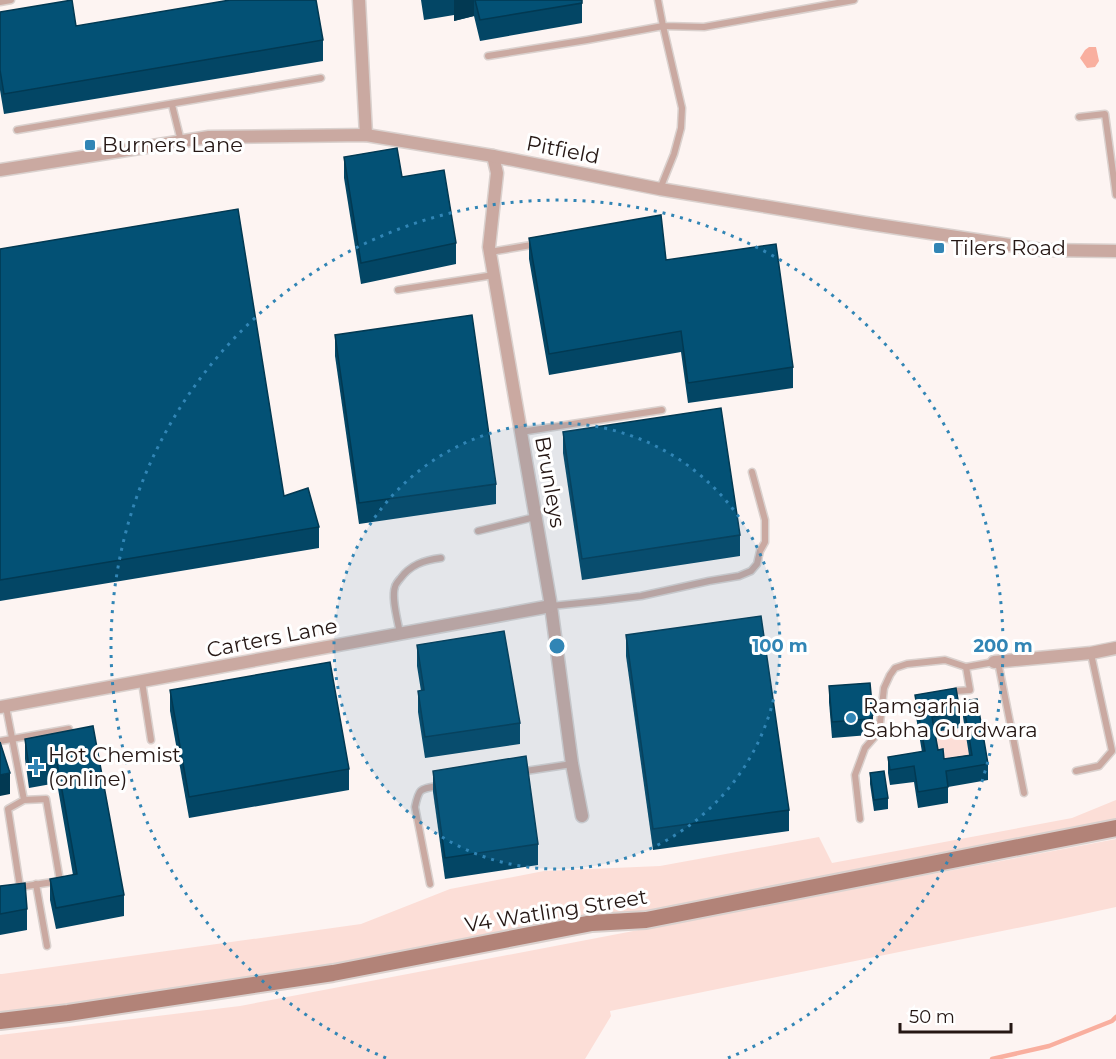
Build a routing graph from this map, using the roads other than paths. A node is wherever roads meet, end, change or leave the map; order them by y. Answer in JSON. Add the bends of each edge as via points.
{"nodes":[{"id":1,"x":11,"y":0,"type":"edge"},
{"id":2,"x":359,"y":0,"type":"edge"},
{"id":3,"x":658,"y":0,"type":"edge"},
{"id":4,"x":854,"y":0,"type":"edge"},
{"id":5,"x":0,"y":2,"type":"edge"},
{"id":6,"x":663,"y":26,"type":"junction"},
{"id":7,"x":488,"y":56,"type":"dead end"},
{"id":8,"x":321,"y":78,"type":"dead end"},
{"id":9,"x":172,"y":105,"type":"junction"},
{"id":10,"x":1079,"y":117,"type":"dead end"},
{"id":11,"x":17,"y":130,"type":"dead end"},
{"id":12,"x":366,"y":135,"type":"junction"},
{"id":13,"x":181,"y":141,"type":"junction"},
{"id":14,"x":493,"y":156,"type":"junction"},
{"id":15,"x":0,"y":170,"type":"edge"},
{"id":16,"x":660,"y":189,"type":"junction"},
{"id":17,"x":1116,"y":195,"type":"edge"},
{"id":18,"x":545,"y":242,"type":"edge"},
{"id":19,"x":1116,"y":251,"type":"edge"},
{"id":20,"x":490,"y":252,"type":"junction"},
{"id":21,"x":494,"y":275,"type":"junction"},
{"id":22,"x":398,"y":290,"type":"dead end"},
{"id":23,"x":662,"y":410,"type":"dead end"},
{"id":24,"x":521,"y":432,"type":"junction"},
{"id":25,"x":752,"y":472,"type":"dead end"},
{"id":26,"x":536,"y":517,"type":"junction"},
{"id":27,"x":478,"y":531,"type":"dead end"},
{"id":28,"x":441,"y":558,"type":"dead end"},
{"id":29,"x":551,"y":606,"type":"junction"},
{"id":30,"x":400,"y":634,"type":"junction"},
{"id":31,"x":1116,"y":648,"type":"edge"},
{"id":32,"x":1091,"y":653,"type":"junction"},
{"id":33,"x":996,"y":662,"type":"junction"},
{"id":34,"x":966,"y":667,"type":"junction"},
{"id":35,"x":142,"y":682,"type":"junction"},
{"id":36,"x":957,"y":691,"type":"edge"},
{"id":37,"x":3,"y":707,"type":"edge"},
{"id":38,"x":69,"y":729,"type":"edge"},
{"id":39,"x":12,"y":739,"type":"junction"},
{"id":40,"x":151,"y":740,"type":"dead end"},
{"id":41,"x":0,"y":741,"type":"edge"},
{"id":42,"x":572,"y":764,"type":"junction"},
{"id":43,"x":1076,"y":771,"type":"dead end"},
{"id":44,"x":514,"y":773,"type":"edge"},
{"id":45,"x":446,"y":784,"type":"edge"},
{"id":46,"x":1024,"y":793,"type":"dead end"},
{"id":47,"x":24,"y":800,"type":"junction"},
{"id":48,"x":582,"y":816,"type":"dead end"},
{"id":49,"x":861,"y":819,"type":"dead end"},
{"id":50,"x":1116,"y":819,"type":"edge"},
{"id":51,"x":1116,"y":828,"type":"edge"},
{"id":52,"x":1097,"y":832,"type":"junction"},
{"id":53,"x":36,"y":884,"type":"junction"},
{"id":54,"x":430,"y":884,"type":"dead end"},
{"id":55,"x":47,"y":946,"type":"dead end"},
{"id":56,"x":0,"y":1021,"type":"edge"}],
"edges":[{"from":1,"to":5,"type":"lane"},
{"from":2,"to":12,"type":"street"},
{"from":3,"to":6,"type":"lane"},
{"from":4,"to":6,"type":"lane","via":[[704,27]]},
{"from":6,"to":7,"type":"lane"},
{"from":6,"to":16,"type":"lane","via":[[682,108],[674,154]]},
{"from":8,"to":9,"type":"lane"},
{"from":9,"to":11,"type":"lane"},
{"from":9,"to":13,"type":"lane"},
{"from":10,"to":17,"type":"lane","via":[[1105,114]]},
{"from":12,"to":13,"type":"street","name":"Pitfield","via":[[209,137]]},
{"from":12,"to":14,"type":"street","name":"Pitfield"},
{"from":13,"to":15,"type":"street","name":"Pitfield"},
{"from":14,"to":16,"type":"street","name":"Pitfield"},
{"from":14,"to":20,"type":"street","name":"Brunleys","via":[[497,173]]},
{"from":16,"to":19,"type":"street","name":"Pitfield","via":[[1042,250]]},
{"from":18,"to":20,"type":"lane"},
{"from":20,"to":21,"type":"street","name":"Brunleys"},
{"from":21,"to":22,"type":"lane"},
{"from":21,"to":24,"type":"street","name":"Brunleys"},
{"from":23,"to":24,"type":"lane"},
{"from":24,"to":26,"type":"street","name":"Brunleys"},
{"from":25,"to":29,"type":"lane","via":[[765,520],[765,542],[751,571],[641,596]]},
{"from":26,"to":27,"type":"lane"},
{"from":26,"to":29,"type":"street","name":"Brunleys"},
{"from":28,"to":30,"type":"lane","via":[[406,570],[395,586]]},
{"from":29,"to":30,"type":"street","name":"Carters Lane"},
{"from":29,"to":42,"type":"street","name":"Brunleys"},
{"from":30,"to":35,"type":"street","name":"Carters Lane"},
{"from":31,"to":32,"type":"street"},
{"from":32,"to":33,"type":"street"},
{"from":32,"to":43,"type":"lane","via":[[1113,751],[1099,766]]},
{"from":33,"to":34,"type":"lane"},
{"from":33,"to":46,"type":"lane"},
{"from":34,"to":36,"type":"lane","via":[[970,690]]},
{"from":34,"to":49,"type":"lane","via":[[945,660],[907,664],[890,675],[884,688],[879,732],[865,748],[855,775]]},
{"from":35,"to":37,"type":"street","name":"Carters Lane"},
{"from":35,"to":40,"type":"lane"},
{"from":37,"to":39,"type":"lane"},
{"from":38,"to":39,"type":"lane"},
{"from":39,"to":41,"type":"lane"},
{"from":39,"to":47,"type":"lane"},
{"from":42,"to":44,"type":"lane"},
{"from":42,"to":48,"type":"street","name":"Brunleys"},
{"from":45,"to":54,"type":"lane","via":[[423,788],[415,807]]},
{"from":47,"to":53,"type":"lane","via":[[8,808],[20,887]]},
{"from":47,"to":53,"type":"lane","via":[[46,799],[60,881]]},
{"from":50,"to":52,"type":"street"},
{"from":51,"to":52,"type":"street","name":"V4 Watling Street"},
{"from":52,"to":56,"type":"street","name":"V4 Watling Street","via":[[646,920],[592,923],[333,973]]},
{"from":53,"to":55,"type":"lane"}]}
